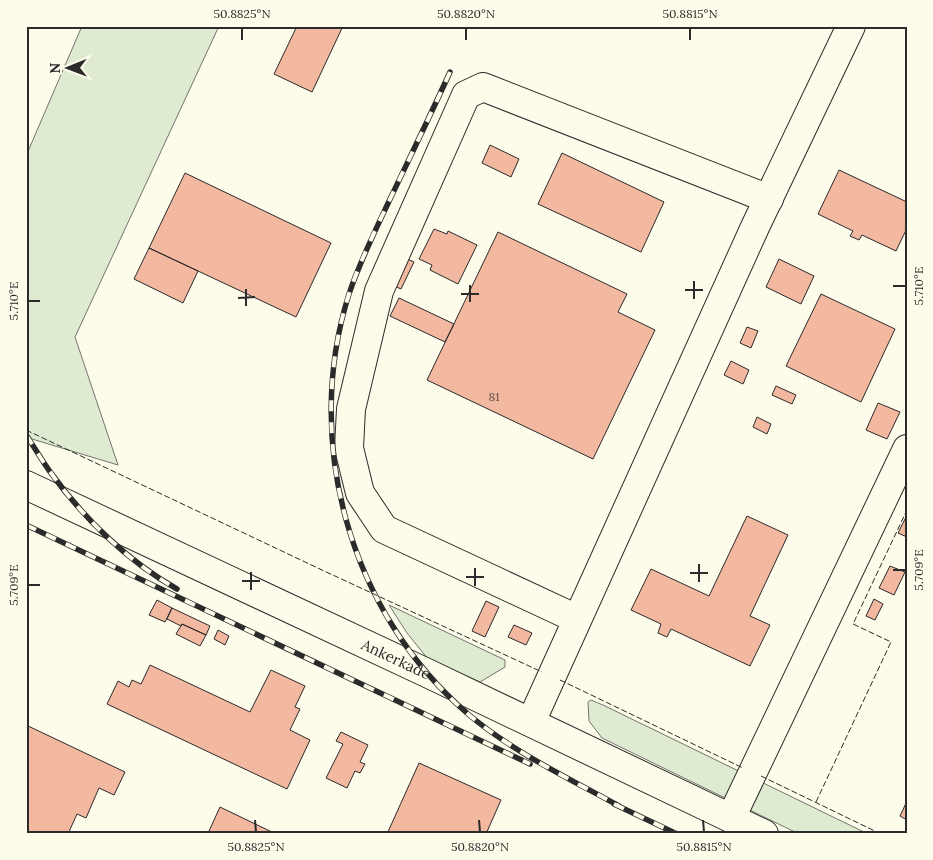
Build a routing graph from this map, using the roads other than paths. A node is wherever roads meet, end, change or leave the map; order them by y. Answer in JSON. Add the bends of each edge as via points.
{"nodes":[{"id":1,"x":851,"y":26,"type":"edge"},
{"id":2,"x":769,"y":199,"type":"junction"},
{"id":3,"x":907,"y":448,"type":"edge"},
{"id":4,"x":26,"y":484,"type":"edge"},
{"id":5,"x":577,"y":619,"type":"junction"},
{"id":6,"x":530,"y":722,"type":"junction"},
{"id":7,"x":731,"y":818,"type":"junction"},
{"id":8,"x":764,"y":834,"type":"edge"}],
"edges":[{"from":1,"to":2,"type":"street"},
{"from":2,"to":5,"type":"street"},
{"from":2,"to":5,"type":"street","via":[[483,87],[466,95],[379,291],[351,409],[349,448],[360,493],[384,529]]},
{"from":3,"to":7,"type":"street"},
{"from":4,"to":6,"type":"street","name":"Ankerkade"},
{"from":5,"to":6,"type":"street"},
{"from":6,"to":7,"type":"street","name":"Ankerkade"},
{"from":7,"to":8,"type":"street","name":"Ankerkade"}]}
